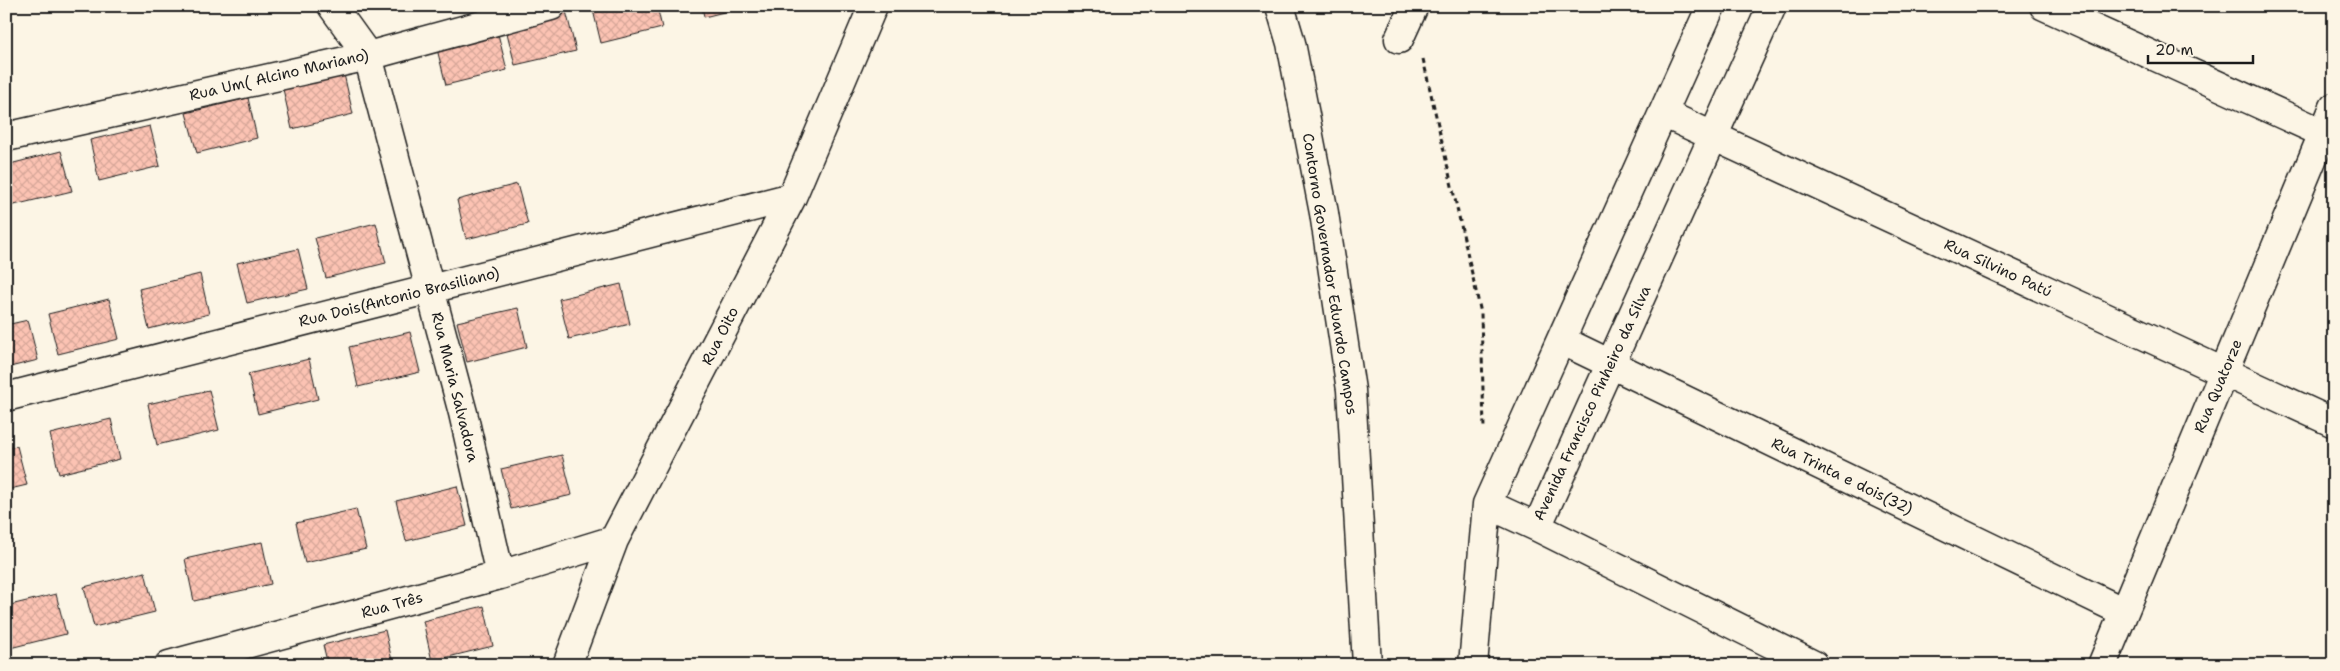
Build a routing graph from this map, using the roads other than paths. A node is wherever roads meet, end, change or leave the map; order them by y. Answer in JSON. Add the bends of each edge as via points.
{"nodes":[{"id":1,"x":332,"y":6,"type":"edge"},
{"id":2,"x":551,"y":6,"type":"edge"},
{"id":3,"x":850,"y":6,"type":"edge"},
{"id":4,"x":873,"y":6,"type":"edge"},
{"id":5,"x":1280,"y":6,"type":"edge"},
{"id":6,"x":1414,"y":6,"type":"edge"},
{"id":7,"x":1711,"y":6,"type":"edge"},
{"id":8,"x":1772,"y":6,"type":"edge"},
{"id":9,"x":2044,"y":6,"type":"edge"},
{"id":10,"x":860,"y":39,"type":"junction"},
{"id":11,"x":1399,"y":39,"type":"dead end"},
{"id":12,"x":368,"y":56,"type":"junction"},
{"id":13,"x":2334,"y":107,"type":"edge"},
{"id":14,"x":1663,"y":113,"type":"junction"},
{"id":15,"x":1713,"y":136,"type":"junction"},
{"id":16,"x":2328,"y":136,"type":"edge"},
{"id":17,"x":6,"y":137,"type":"edge"},
{"id":18,"x":792,"y":197,"type":"junction"},
{"id":19,"x":430,"y":289,"type":"junction"},
{"id":20,"x":1561,"y":340,"type":"junction"},
{"id":21,"x":1610,"y":364,"type":"junction"},
{"id":22,"x":2223,"y":372,"type":"junction"},
{"id":23,"x":6,"y":397,"type":"edge"},
{"id":24,"x":2334,"y":423,"type":"edge"},
{"id":25,"x":1487,"y":504,"type":"junction"},
{"id":26,"x":1538,"y":526,"type":"junction"},
{"id":27,"x":614,"y":540,"type":"junction"},
{"id":28,"x":500,"y":575,"type":"junction"},
{"id":29,"x":2124,"y":612,"type":"junction"},
{"id":30,"x":168,"y":665,"type":"edge"},
{"id":31,"x":567,"y":665,"type":"edge"},
{"id":32,"x":1367,"y":665,"type":"edge"},
{"id":33,"x":1473,"y":665,"type":"edge"},
{"id":34,"x":1814,"y":665,"type":"edge"},
{"id":35,"x":2102,"y":665,"type":"edge"}],
"edges":[{"from":1,"to":12,"type":"main road","name":"Rua Maria Salvadora"},
{"from":2,"to":12,"type":"main road","name":"Rua Um( Alcino Mariano)"},
{"from":3,"to":10,"type":"main road"},
{"from":4,"to":10,"type":"main road","name":"Rua Oito"},
{"from":5,"to":32,"type":"main road","name":"Contorno Governador Eduardo Campos","via":[[1291,43],[1324,213],[1351,390]]},
{"from":6,"to":11,"type":"main road"},
{"from":7,"to":14,"type":"main road"},
{"from":8,"to":15,"type":"main road","name":"Avenida Francisco Pinheiro da Silva"},
{"from":9,"to":16,"type":"main road"},
{"from":10,"to":18,"type":"main road","name":"Rua Oito"},
{"from":12,"to":17,"type":"main road","name":"Rua Um( Alcino Mariano)"},
{"from":12,"to":19,"type":"main road","name":"Rua Maria Salvadora"},
{"from":13,"to":16,"type":"main road","name":"Rua Quatorze"},
{"from":14,"to":15,"type":"main road","name":"Rua Silvino Patú"},
{"from":14,"to":20,"type":"main road"},
{"from":15,"to":21,"type":"main road","name":"Avenida Francisco Pinheiro da Silva"},
{"from":15,"to":22,"type":"main road","name":"Rua Silvino Patú"},
{"from":16,"to":22,"type":"main road","name":"Rua Quatorze"},
{"from":18,"to":19,"type":"main road","name":"Rua Dois(Antonio Brasiliano)"},
{"from":18,"to":27,"type":"main road","name":"Rua Oito"},
{"from":19,"to":23,"type":"main road","name":"Rua Dois(Antonio Brasiliano)"},
{"from":19,"to":28,"type":"main road","name":"Rua Maria Salvadora","via":[[463,413]]},
{"from":20,"to":21,"type":"main road","name":"Rua Trinta e dois(32)"},
{"from":20,"to":25,"type":"main road"},
{"from":21,"to":26,"type":"main road","name":"Avenida Francisco Pinheiro da Silva"},
{"from":21,"to":29,"type":"main road","name":"Rua Trinta e dois(32)"},
{"from":22,"to":24,"type":"main road","name":"Rua Silvino Patú"},
{"from":22,"to":29,"type":"main road","name":"Rua Quatorze"},
{"from":25,"to":26,"type":"main road","name":"Avenida Francisco Pinheiro da Silva"},
{"from":25,"to":33,"type":"main road"},
{"from":26,"to":34,"type":"main road"},
{"from":27,"to":28,"type":"main road","name":"Rua Três"},
{"from":27,"to":31,"type":"main road","name":"Rua Oito"},
{"from":28,"to":30,"type":"main road","name":"Rua Três"},
{"from":29,"to":35,"type":"main road","name":"Rua Quatorze"}]}
